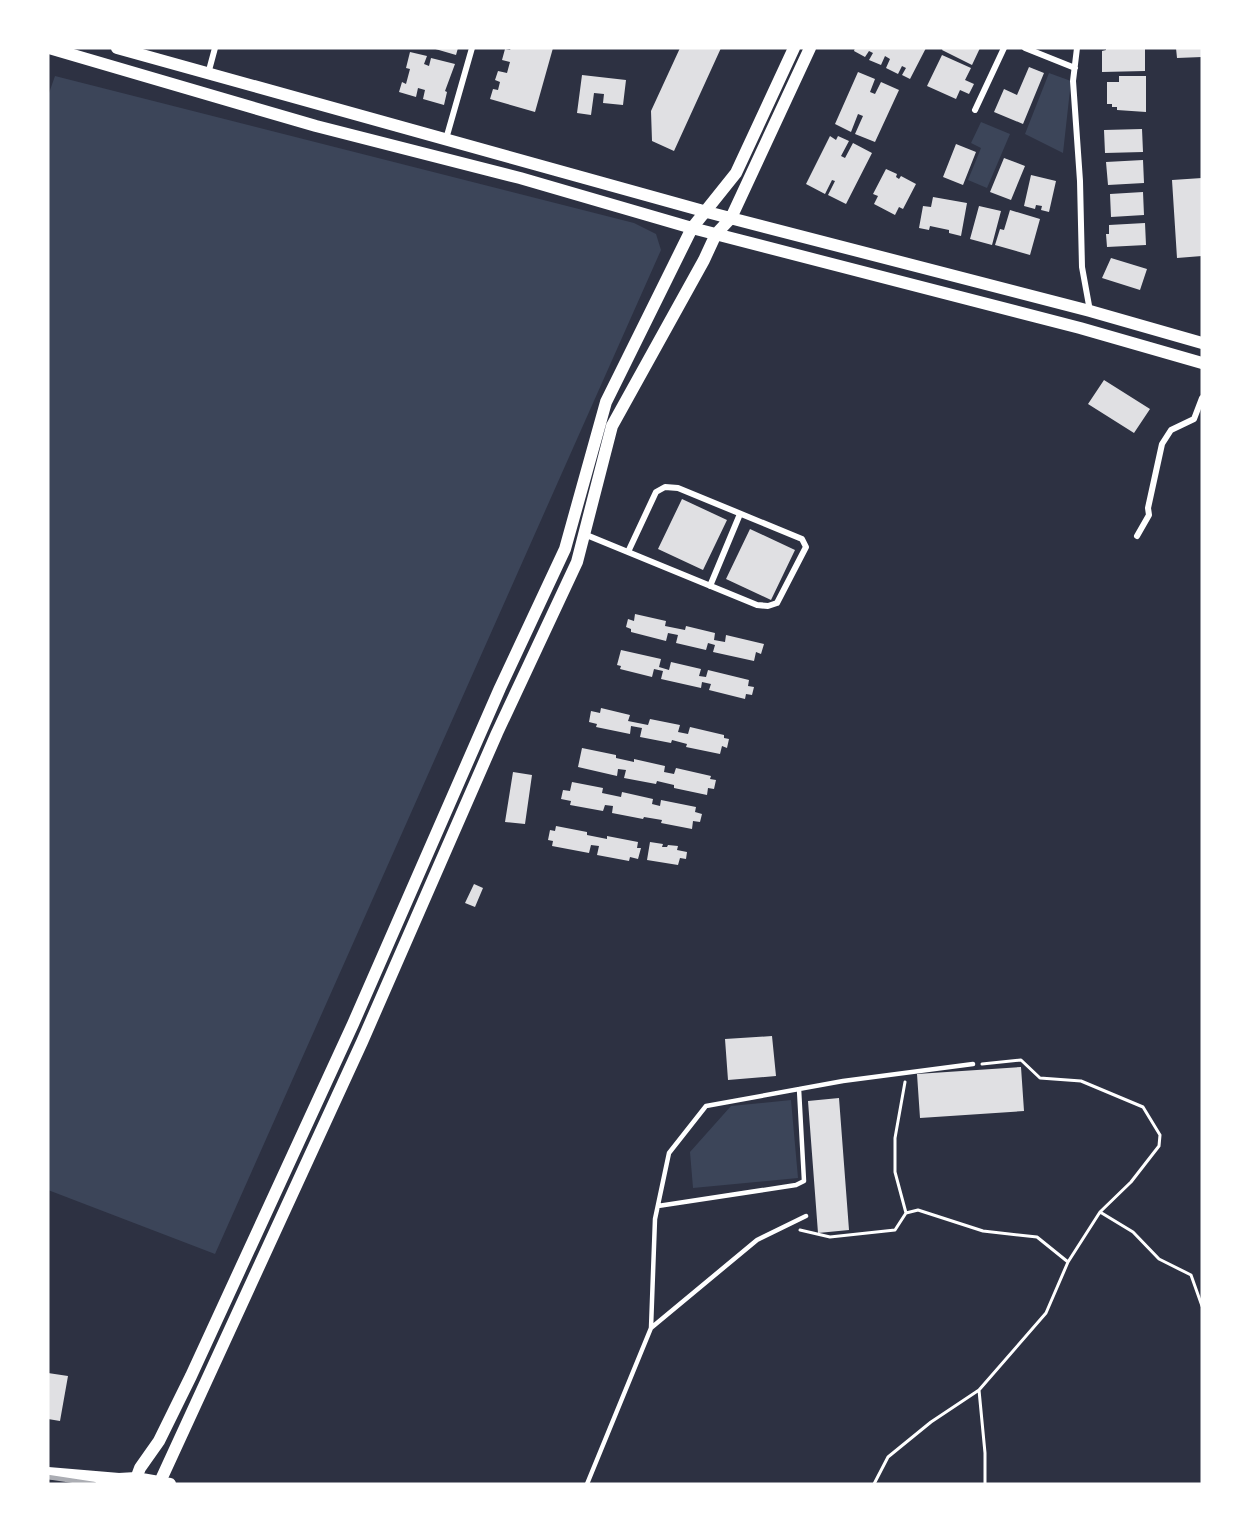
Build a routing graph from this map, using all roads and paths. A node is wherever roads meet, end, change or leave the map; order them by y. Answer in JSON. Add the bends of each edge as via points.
{"nodes":[{"id":1,"x":49,"y":48,"type":"edge"},
{"id":2,"x":117,"y":48,"type":"edge"},
{"id":3,"x":215,"y":48,"type":"edge"},
{"id":4,"x":471,"y":48,"type":"edge"},
{"id":5,"x":794,"y":48,"type":"edge"},
{"id":6,"x":810,"y":48,"type":"edge"},
{"id":7,"x":1004,"y":48,"type":"edge"},
{"id":8,"x":1025,"y":48,"type":"edge"},
{"id":9,"x":1077,"y":48,"type":"edge"},
{"id":10,"x":1075,"y":68,"type":"junction"},
{"id":11,"x":208,"y":75,"type":"junction"},
{"id":12,"x":975,"y":110,"type":"dead end"},
{"id":13,"x":446,"y":140,"type":"junction"},
{"id":14,"x":707,"y":212,"type":"junction"},
{"id":15,"x":731,"y":218,"type":"junction"},
{"id":16,"x":692,"y":228,"type":"junction"},
{"id":17,"x":716,"y":234,"type":"junction"},
{"id":18,"x":1090,"y":311,"type":"junction"},
{"id":19,"x":1202,"y":343,"type":"edge"},
{"id":20,"x":1202,"y":363,"type":"edge"},
{"id":21,"x":1202,"y":398,"type":"edge"},
{"id":22,"x":740,"y":514,"type":"junction"},
{"id":23,"x":584,"y":534,"type":"junction"},
{"id":24,"x":1137,"y":536,"type":"dead end"},
{"id":25,"x":628,"y":552,"type":"junction"},
{"id":26,"x":710,"y":586,"type":"junction"},
{"id":27,"x":520,"y":644,"type":"junction"},
{"id":28,"x":535,"y":652,"type":"junction"},
{"id":29,"x":974,"y":1064,"type":"joint"},
{"id":30,"x":906,"y":1073,"type":"junction"},
{"id":31,"x":799,"y":1089,"type":"junction"},
{"id":32,"x":658,"y":1206,"type":"junction"},
{"id":33,"x":1100,"y":1212,"type":"junction"},
{"id":34,"x":906,"y":1213,"type":"junction"},
{"id":35,"x":806,"y":1216,"type":"dead end"},
{"id":36,"x":787,"y":1225,"type":"junction"},
{"id":37,"x":1068,"y":1262,"type":"junction"},
{"id":38,"x":1202,"y":1306,"type":"edge"},
{"id":39,"x":651,"y":1328,"type":"junction"},
{"id":40,"x":979,"y":1390,"type":"junction"},
{"id":41,"x":48,"y":1473,"type":"edge"},
{"id":42,"x":135,"y":1481,"type":"edge"},
{"id":43,"x":163,"y":1483,"type":"edge"},
{"id":44,"x":587,"y":1484,"type":"edge"},
{"id":45,"x":874,"y":1484,"type":"edge"},
{"id":46,"x":985,"y":1484,"type":"edge"}],
"edges":[{"from":1,"to":16,"type":"main road","via":[[293,120],[520,178]]},
{"from":2,"to":11,"type":"main road"},
{"from":3,"to":11,"type":"street"},
{"from":4,"to":13,"type":"street"},
{"from":5,"to":14,"type":"main road","via":[[736,173]]},
{"from":6,"to":15,"type":"main road"},
{"from":7,"to":12,"type":"street"},
{"from":8,"to":10,"type":"street"},
{"from":9,"to":10,"type":"street"},
{"from":10,"to":18,"type":"street","via":[[1082,267]]},
{"from":11,"to":13,"type":"main road"},
{"from":13,"to":14,"type":"main road"},
{"from":14,"to":15,"type":"main road"},
{"from":14,"to":16,"type":"main road"},
{"from":15,"to":17,"type":"main road"},
{"from":15,"to":18,"type":"main road"},
{"from":16,"to":17,"type":"main road"},
{"from":16,"to":27,"type":"main road","via":[[606,402],[565,549]]},
{"from":17,"to":20,"type":"main road"},
{"from":17,"to":23,"type":"main road","via":[[612,426]]},
{"from":18,"to":19,"type":"main road"},
{"from":21,"to":24,"type":"street","via":[[1194,419],[1171,430],[1162,444],[1149,515]]},
{"from":22,"to":25,"type":"street","via":[[678,488],[665,487],[656,492]]},
{"from":22,"to":26,"type":"street"},
{"from":22,"to":26,"type":"street","via":[[802,539],[806,547],[777,603],[757,605]]},
{"from":23,"to":25,"type":"street"},
{"from":23,"to":28,"type":"main road","via":[[577,562]]},
{"from":25,"to":26,"type":"street"},
{"from":27,"to":28,"type":"main road"},
{"from":27,"to":42,"type":"main road","via":[[344,1045],[191,1376]]},
{"from":28,"to":43,"type":"main road"},
{"from":29,"to":30,"type":"lane"},
{"from":29,"to":33,"type":"path","via":[[1020,1060],[1040,1078],[1081,1081],[1143,1107],[1161,1135],[1159,1146],[1131,1182]]},
{"from":30,"to":31,"type":"lane"},
{"from":30,"to":34,"type":"path","via":[[895,1138],[895,1172]]},
{"from":31,"to":32,"type":"lane","via":[[705,1106],[669,1153]]},
{"from":31,"to":32,"type":"lane","via":[[804,1181]]},
{"from":32,"to":39,"type":"lane"},
{"from":33,"to":37,"type":"path"},
{"from":33,"to":38,"type":"path","via":[[1133,1232],[1159,1259],[1191,1275]]},
{"from":34,"to":36,"type":"path","via":[[895,1230],[830,1237]]},
{"from":34,"to":37,"type":"path","via":[[918,1210],[983,1231],[1037,1237]]},
{"from":35,"to":36,"type":"lane"},
{"from":36,"to":39,"type":"lane","via":[[757,1240]]},
{"from":37,"to":40,"type":"path","via":[[1046,1313]]},
{"from":39,"to":44,"type":"lane"},
{"from":40,"to":45,"type":"path","via":[[888,1457]]},
{"from":40,"to":46,"type":"path"},
{"from":41,"to":42,"type":"main road"},
{"from":42,"to":43,"type":"main road"}]}
